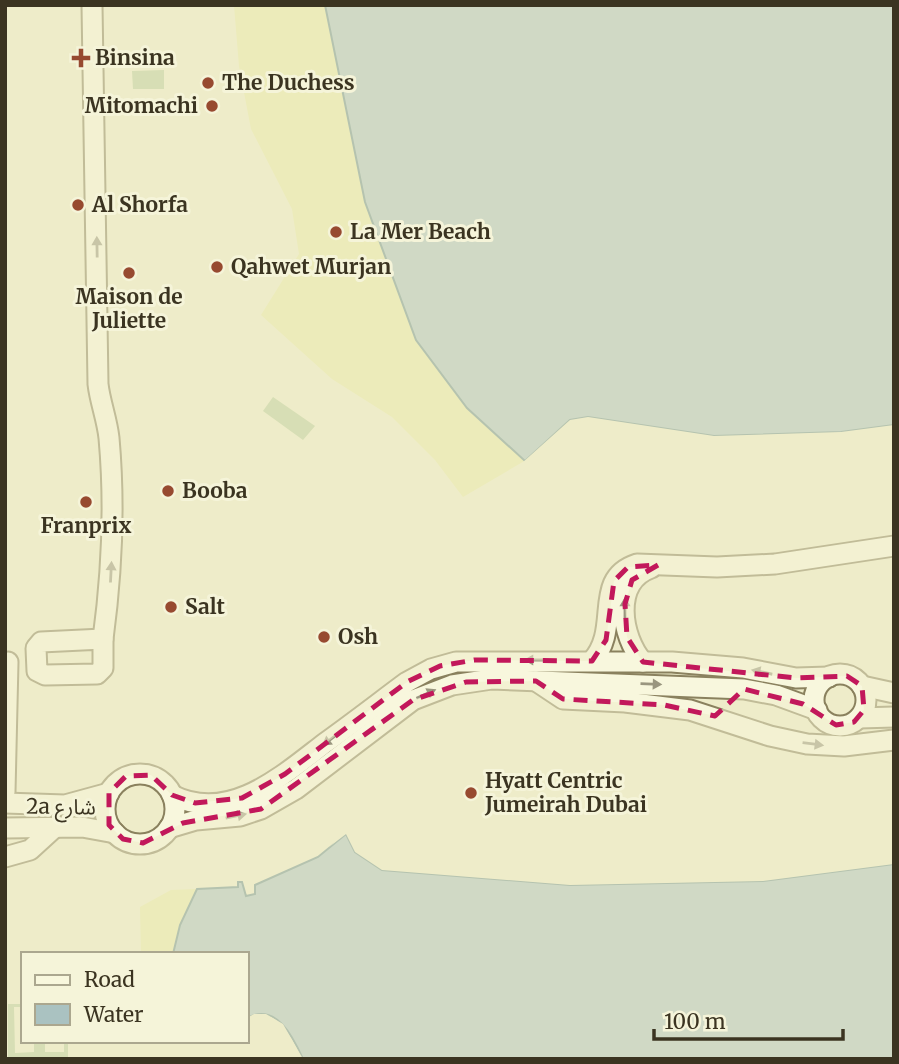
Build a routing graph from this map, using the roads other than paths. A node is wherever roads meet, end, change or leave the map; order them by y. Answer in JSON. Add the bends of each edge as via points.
{"nodes":[{"id":1,"x":92,"y":5,"type":"edge"},
{"id":2,"x":894,"y":546,"type":"edge"},
{"id":3,"x":658,"y":565,"type":"junction"},
{"id":4,"x":103,"y":645,"type":"junction"},
{"id":5,"x":36,"y":657,"type":"junction"},
{"id":6,"x":592,"y":661,"type":"junction"},
{"id":7,"x":6,"y":662,"type":"edge"},
{"id":8,"x":643,"y":662,"type":"junction"},
{"id":9,"x":830,"y":677,"type":"junction"},
{"id":10,"x":536,"y":681,"type":"junction"},
{"id":11,"x":862,"y":686,"type":"junction"},
{"id":12,"x":744,"y":689,"type":"junction"},
{"id":13,"x":894,"y":693,"type":"edge"},
{"id":14,"x":817,"y":710,"type":"junction"},
{"id":15,"x":715,"y":716,"type":"junction"},
{"id":16,"x":894,"y":717,"type":"edge"},
{"id":17,"x":859,"y":718,"type":"junction"},
{"id":18,"x":894,"y":740,"type":"edge"},
{"id":19,"x":5,"y":792,"type":"edge"},
{"id":20,"x":109,"y":793,"type":"junction"},
{"id":21,"x":173,"y":795,"type":"junction"},
{"id":22,"x":5,"y":803,"type":"edge"},
{"id":23,"x":5,"y":828,"type":"edge"},
{"id":24,"x":169,"y":828,"type":"junction"},
{"id":25,"x":53,"y":829,"type":"junction"},
{"id":26,"x":115,"y":833,"type":"junction"},
{"id":27,"x":5,"y":856,"type":"edge"}],
"edges":[{"from":4,"to":1,"type":"street","one_way":true,"via":[[113,510],[108,431],[98,384]]},
{"from":2,"to":3,"type":"street","via":[[775,564]]},
{"from":3,"to":6,"type":"street","via":[[628,567],[614,581],[606,640]]},
{"from":8,"to":3,"type":"street","one_way":true,"via":[[627,637],[625,595],[638,575]]},
{"from":4,"to":5,"type":"street","via":[[44,642],[38,645]]},
{"from":4,"to":5,"type":"street","via":[[103,668],[97,674],[45,676],[37,671]]},
{"from":5,"to":7,"type":"street"},
{"from":6,"to":8,"type":"street"},
{"from":6,"to":21,"type":"street","one_way":true,"via":[[474,660],[440,666],[407,682],[257,792],[212,803]]},
{"from":7,"to":19,"type":"street"},
{"from":9,"to":8,"type":"street","one_way":true,"via":[[796,678],[743,668]]},
{"from":9,"to":11,"type":"street","via":[[847,676]]},
{"from":9,"to":14,"type":"street","via":[[816,691]]},
{"from":10,"to":12,"type":"street","one_way":true},
{"from":10,"to":15,"type":"street","via":[[563,699],[664,705]]},
{"from":24,"to":10,"type":"street","one_way":true,"via":[[240,816],[271,804],[413,700],[431,692],[492,679]]},
{"from":11,"to":13,"type":"street"},
{"from":11,"to":17,"type":"street","via":[[866,700]]},
{"from":12,"to":14,"type":"street"},
{"from":12,"to":15,"type":"street"},
{"from":14,"to":17,"type":"street","via":[[824,720],[836,725]]},
{"from":15,"to":18,"type":"street","one_way":true,"via":[[807,744],[844,746]]},
{"from":16,"to":17,"type":"street"},
{"from":20,"to":21,"type":"street","name":"2a شارع","via":[[126,776],[143,774],[158,778]]},
{"from":20,"to":22,"type":"street","name":"2a شارع","via":[[65,804]]},
{"from":20,"to":26,"type":"street","name":"2a شارع","via":[[105,814]]},
{"from":21,"to":24,"type":"street","via":[[175,812]]},
{"from":23,"to":25,"type":"street","name":"2a شارع"},
{"from":24,"to":26,"type":"street","name":"2a شارع","via":[[144,844]]},
{"from":25,"to":26,"type":"street","name":"2a شارع","via":[[93,828]]},
{"from":25,"to":27,"type":"street","via":[[30,850]]}]}
